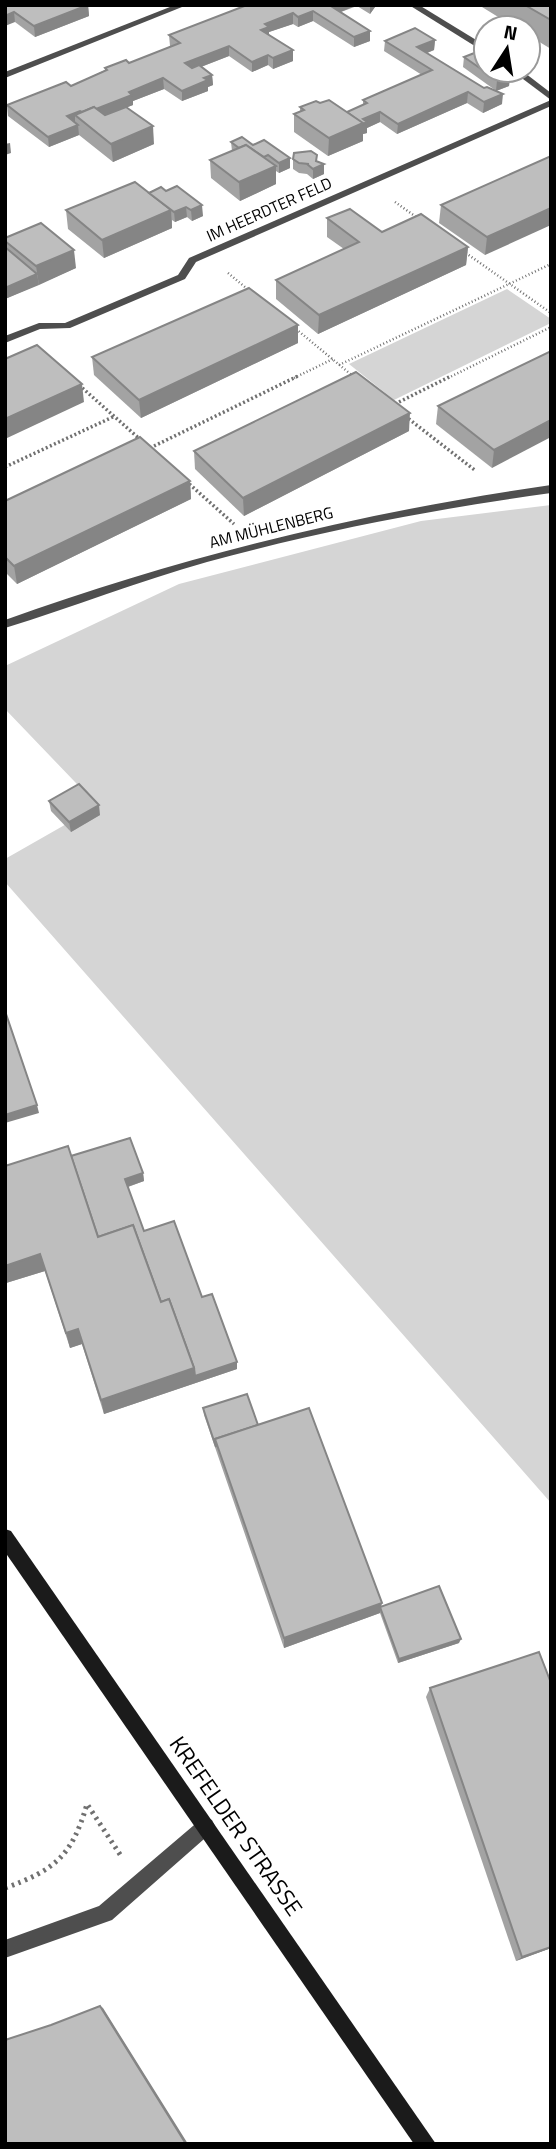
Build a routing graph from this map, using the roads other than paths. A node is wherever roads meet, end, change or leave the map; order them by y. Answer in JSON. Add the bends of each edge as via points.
{"nodes":[{"id":1,"x":184,"y":5,"type":"edge"},
{"id":2,"x":413,"y":5,"type":"edge"},
{"id":3,"x":472,"y":41,"type":"edge"},
{"id":4,"x":5,"y":75,"type":"edge"},
{"id":5,"x":533,"y":84,"type":"edge"},
{"id":6,"x":551,"y":97,"type":"edge"},
{"id":7,"x":551,"y":103,"type":"edge"},
{"id":8,"x":5,"y":340,"type":"edge"},
{"id":9,"x":551,"y":489,"type":"edge"},
{"id":10,"x":5,"y":624,"type":"edge"},
{"id":11,"x":5,"y":1537,"type":"edge"},
{"id":12,"x":206,"y":1826,"type":"junction"},
{"id":13,"x":5,"y":1949,"type":"edge"},
{"id":14,"x":426,"y":2144,"type":"edge"}],
"edges":[{"from":1,"to":4,"type":"street"},
{"from":2,"to":3,"type":"street"},
{"from":5,"to":6,"type":"street"},
{"from":7,"to":8,"type":"street","name":"IM HEERDTER FELD","via":[[192,260],[183,277],[65,326],[38,326]]},
{"from":9,"to":10,"type":"street","name":"AM MÜHLENBERG","via":[[354,523],[201,561]]},
{"from":11,"to":12,"type":"main road","name":"KREFELDER STRASSE"},
{"from":12,"to":13,"type":"street","via":[[105,1913]]},
{"from":12,"to":14,"type":"main road","name":"KREFELDER STRASSE"}]}
